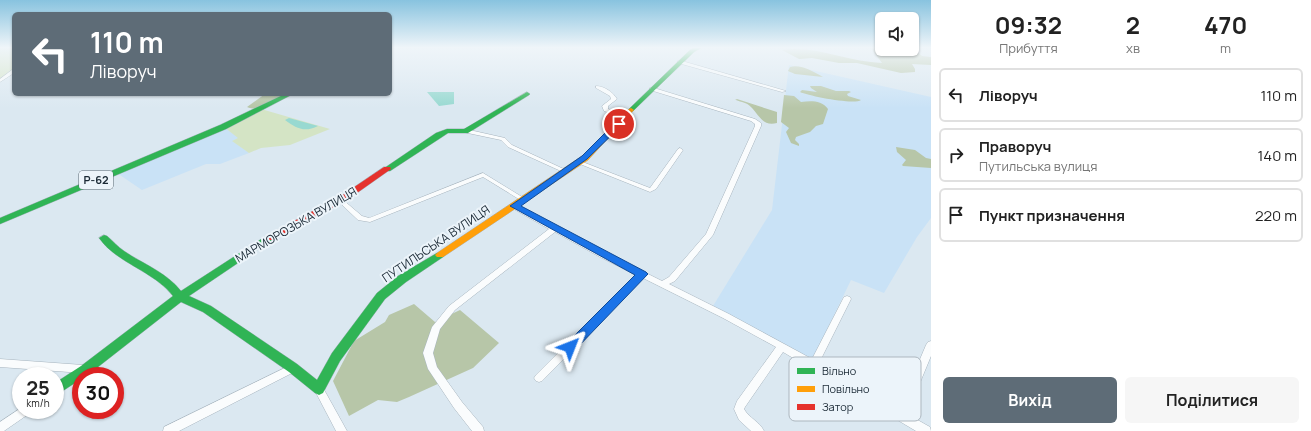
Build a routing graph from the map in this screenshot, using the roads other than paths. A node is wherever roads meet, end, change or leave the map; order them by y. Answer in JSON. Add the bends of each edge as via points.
{"nodes":[{"id":1,"x":674,"y":68,"type":"edge"},
{"id":2,"x":702,"y":68,"type":"edge"},
{"id":3,"x":12,"y":72,"type":"edge"},
{"id":4,"x":0,"y":81,"type":"edge"},
{"id":5,"x":598,"y":87,"type":"dead end"},
{"id":6,"x":652,"y":89,"type":"junction"},
{"id":7,"x":784,"y":91,"type":"dead end"},
{"id":8,"x":527,"y":94,"type":"dead end"},
{"id":9,"x":286,"y":96,"type":"edge"},
{"id":10,"x":625,"y":117,"type":"junction"},
{"id":11,"x":465,"y":131,"type":"junction"},
{"id":12,"x":680,"y":150,"type":"dead end"},
{"id":13,"x":578,"y":162,"type":"junction"},
{"id":14,"x":565,"y":171,"type":"junction"},
{"id":15,"x":340,"y":200,"type":"junction"},
{"id":16,"x":524,"y":200,"type":"junction"},
{"id":17,"x":514,"y":206,"type":"junction"},
{"id":18,"x":0,"y":221,"type":"edge"},
{"id":19,"x":555,"y":228,"type":"junction"},
{"id":20,"x":104,"y":238,"type":"dead end"},
{"id":21,"x":642,"y":274,"type":"junction"},
{"id":22,"x":662,"y":284,"type":"junction"},
{"id":23,"x":180,"y":297,"type":"junction"},
{"id":24,"x":848,"y":299,"type":"dead end"},
{"id":25,"x":931,"y":345,"type":"edge"},
{"id":26,"x":782,"y":346,"type":"junction"},
{"id":27,"x":802,"y":357,"type":"edge"},
{"id":28,"x":818,"y":357,"type":"edge"},
{"id":29,"x":0,"y":363,"type":"edge"},
{"id":30,"x":89,"y":367,"type":"edge"},
{"id":31,"x":293,"y":368,"type":"junction"},
{"id":32,"x":72,"y":369,"type":"edge"},
{"id":33,"x":921,"y":369,"type":"edge"},
{"id":34,"x":539,"y":378,"type":"dead end"},
{"id":35,"x":318,"y":389,"type":"junction"},
{"id":36,"x":13,"y":419,"type":"edge"},
{"id":37,"x":909,"y":421,"type":"edge"},
{"id":38,"x":0,"y":428,"type":"edge"},
{"id":39,"x":168,"y":431,"type":"edge"},
{"id":40,"x":342,"y":431,"type":"edge"},
{"id":41,"x":479,"y":431,"type":"edge"},
{"id":42,"x":759,"y":431,"type":"edge"},
{"id":43,"x":926,"y":431,"type":"edge"}],
"edges":[{"from":1,"to":6,"type":"street","name":"ПУТИЛЬСЬКА ВУЛИЦЯ"},
{"from":2,"to":7,"type":"street"},
{"from":3,"to":4,"type":"street"},
{"from":5,"to":10,"type":"street","via":[[614,99],[605,106],[606,110]]},
{"from":6,"to":10,"type":"street","name":"ПУТИЛЬСЬКА ВУЛИЦЯ"},
{"from":6,"to":22,"type":"street","via":[[758,123],[708,236],[672,279]]},
{"from":8,"to":11,"type":"street","name":"МАРМОРОЗЬКА ВУЛИЦЯ"},
{"from":9,"to":18,"type":"street","number":"Р-62","via":[[223,127]]},
{"from":10,"to":13,"type":"street","name":"ПУТИЛЬСЬКА ВУЛИЦЯ"},
{"from":11,"to":14,"type":"street","via":[[503,139],[510,146]]},
{"from":11,"to":15,"type":"street","name":"МАРМОРОЗЬКА ВУЛИЦЯ","via":[[447,131],[439,135]]},
{"from":12,"to":13,"type":"street","via":[[650,190]]},
{"from":13,"to":14,"type":"street","name":"ПУТИЛЬСЬКА ВУЛИЦЯ"},
{"from":14,"to":16,"type":"street","name":"ПУТИЛЬСЬКА ВУЛИЦЯ"},
{"from":15,"to":16,"type":"street","via":[[360,218],[372,219],[483,175]]},
{"from":15,"to":23,"type":"street","name":"МАРМОРОЗЬКА ВУЛИЦЯ","via":[[272,236]]},
{"from":16,"to":17,"type":"street","name":"ПУТИЛЬСЬКА ВУЛИЦЯ"},
{"from":17,"to":19,"type":"street"},
{"from":17,"to":35,"type":"street","name":"ПУТИЛЬСЬКА ВУЛИЦЯ","via":[[402,279],[381,296],[336,357]]},
{"from":19,"to":21,"type":"street"},
{"from":19,"to":41,"type":"street","via":[[452,308],[436,327],[428,353],[433,369]]},
{"from":20,"to":23,"type":"street","via":[[120,253],[142,265],[173,288]]},
{"from":21,"to":22,"type":"street"},
{"from":21,"to":34,"type":"street"},
{"from":22,"to":26,"type":"street"},
{"from":23,"to":30,"type":"street","name":"МАРМОРОЗЬКА ВУЛИЦЯ"},
{"from":23,"to":31,"type":"street","via":[[207,309]]},
{"from":24,"to":28,"type":"street"},
{"from":25,"to":33,"type":"street"},
{"from":26,"to":27,"type":"street"},
{"from":26,"to":42,"type":"street","via":[[739,409],[743,417]]},
{"from":29,"to":32,"type":"street"},
{"from":31,"to":35,"type":"street"},
{"from":31,"to":39,"type":"street"},
{"from":35,"to":40,"type":"street"},
{"from":36,"to":38,"type":"street"},
{"from":37,"to":43,"type":"street"}]}
